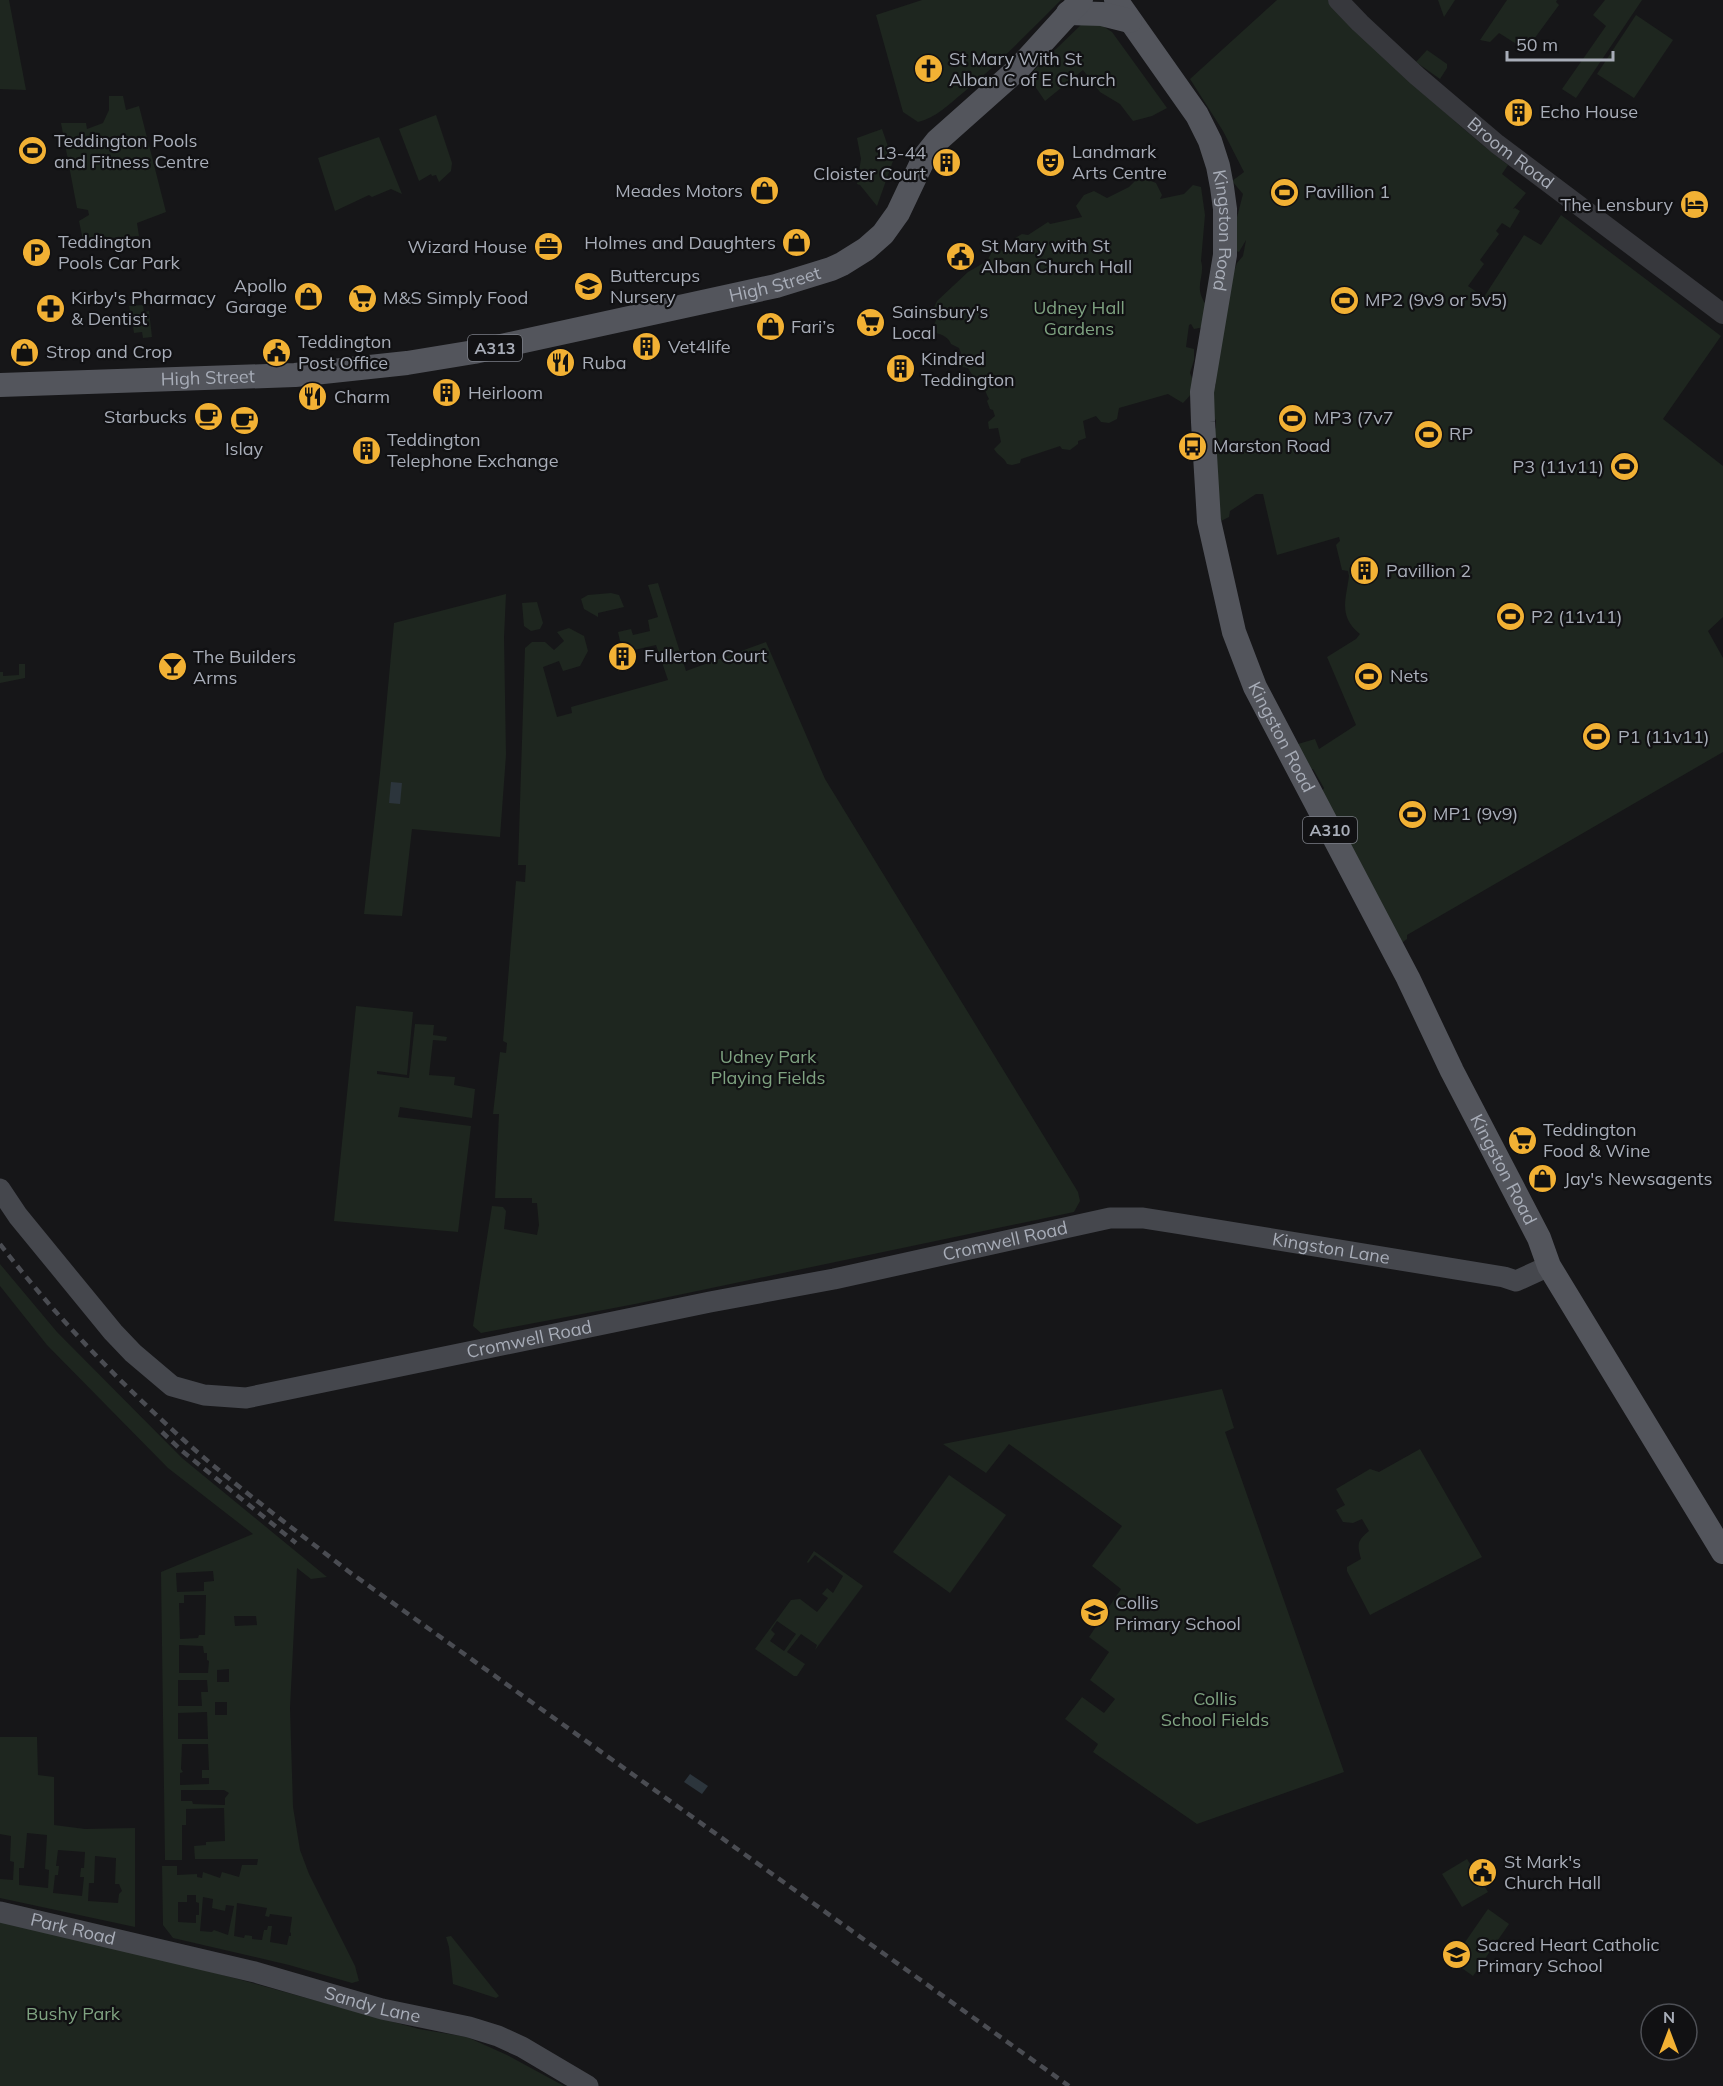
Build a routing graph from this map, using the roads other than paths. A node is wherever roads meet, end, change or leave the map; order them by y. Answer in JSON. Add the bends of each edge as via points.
{"nodes":[{"id":1,"x":1116,"y":0,"type":"edge"},
{"id":2,"x":1338,"y":0,"type":"edge"},
{"id":3,"x":1074,"y":6,"type":"edge"},
{"id":4,"x":1130,"y":21,"type":"junction"},
{"id":5,"x":1723,"y":314,"type":"edge"},
{"id":6,"x":0,"y":385,"type":"edge"},
{"id":7,"x":0,"y":1189,"type":"edge"},
{"id":8,"x":1110,"y":1218,"type":"joint"},
{"id":9,"x":1549,"y":1266,"type":"junction"},
{"id":10,"x":1723,"y":1552,"type":"edge"},
{"id":11,"x":0,"y":1912,"type":"edge"},
{"id":12,"x":147,"y":1946,"type":"joint"},
{"id":13,"x":588,"y":2086,"type":"edge"}],
"edges":[{"from":1,"to":4,"type":"main road","name":"Kingston Road","number":"A310"},
{"from":2,"to":5,"type":"street","name":"Broom Road","via":[[1417,76],[1497,144]]},
{"from":3,"to":4,"type":"main road"},
{"from":3,"to":6,"type":"main road","name":"High Street","number":"A313","via":[[1018,69],[937,141],[883,234],[837,267],[776,286],[407,363],[295,375]]},
{"from":4,"to":9,"type":"main road","name":"Kingston Road","number":"A310","via":[[1197,115],[1218,166],[1226,209],[1225,255],[1202,392],[1209,521],[1234,632],[1255,687],[1408,978],[1539,1238]]},
{"from":7,"to":8,"type":"main road","name":"Cromwell Road","via":[[18,1216],[133,1353],[172,1386],[204,1395],[246,1398],[834,1279]]},
{"from":8,"to":9,"type":"main road","name":"Kingston Lane","via":[[1143,1218],[1516,1281]]},
{"from":9,"to":10,"type":"main road","name":"Kingston Road","number":"A310"},
{"from":11,"to":12,"type":"main road","name":"Park Road"},
{"from":12,"to":13,"type":"main road","name":"Sandy Lane","via":[[498,2036]]}]}
